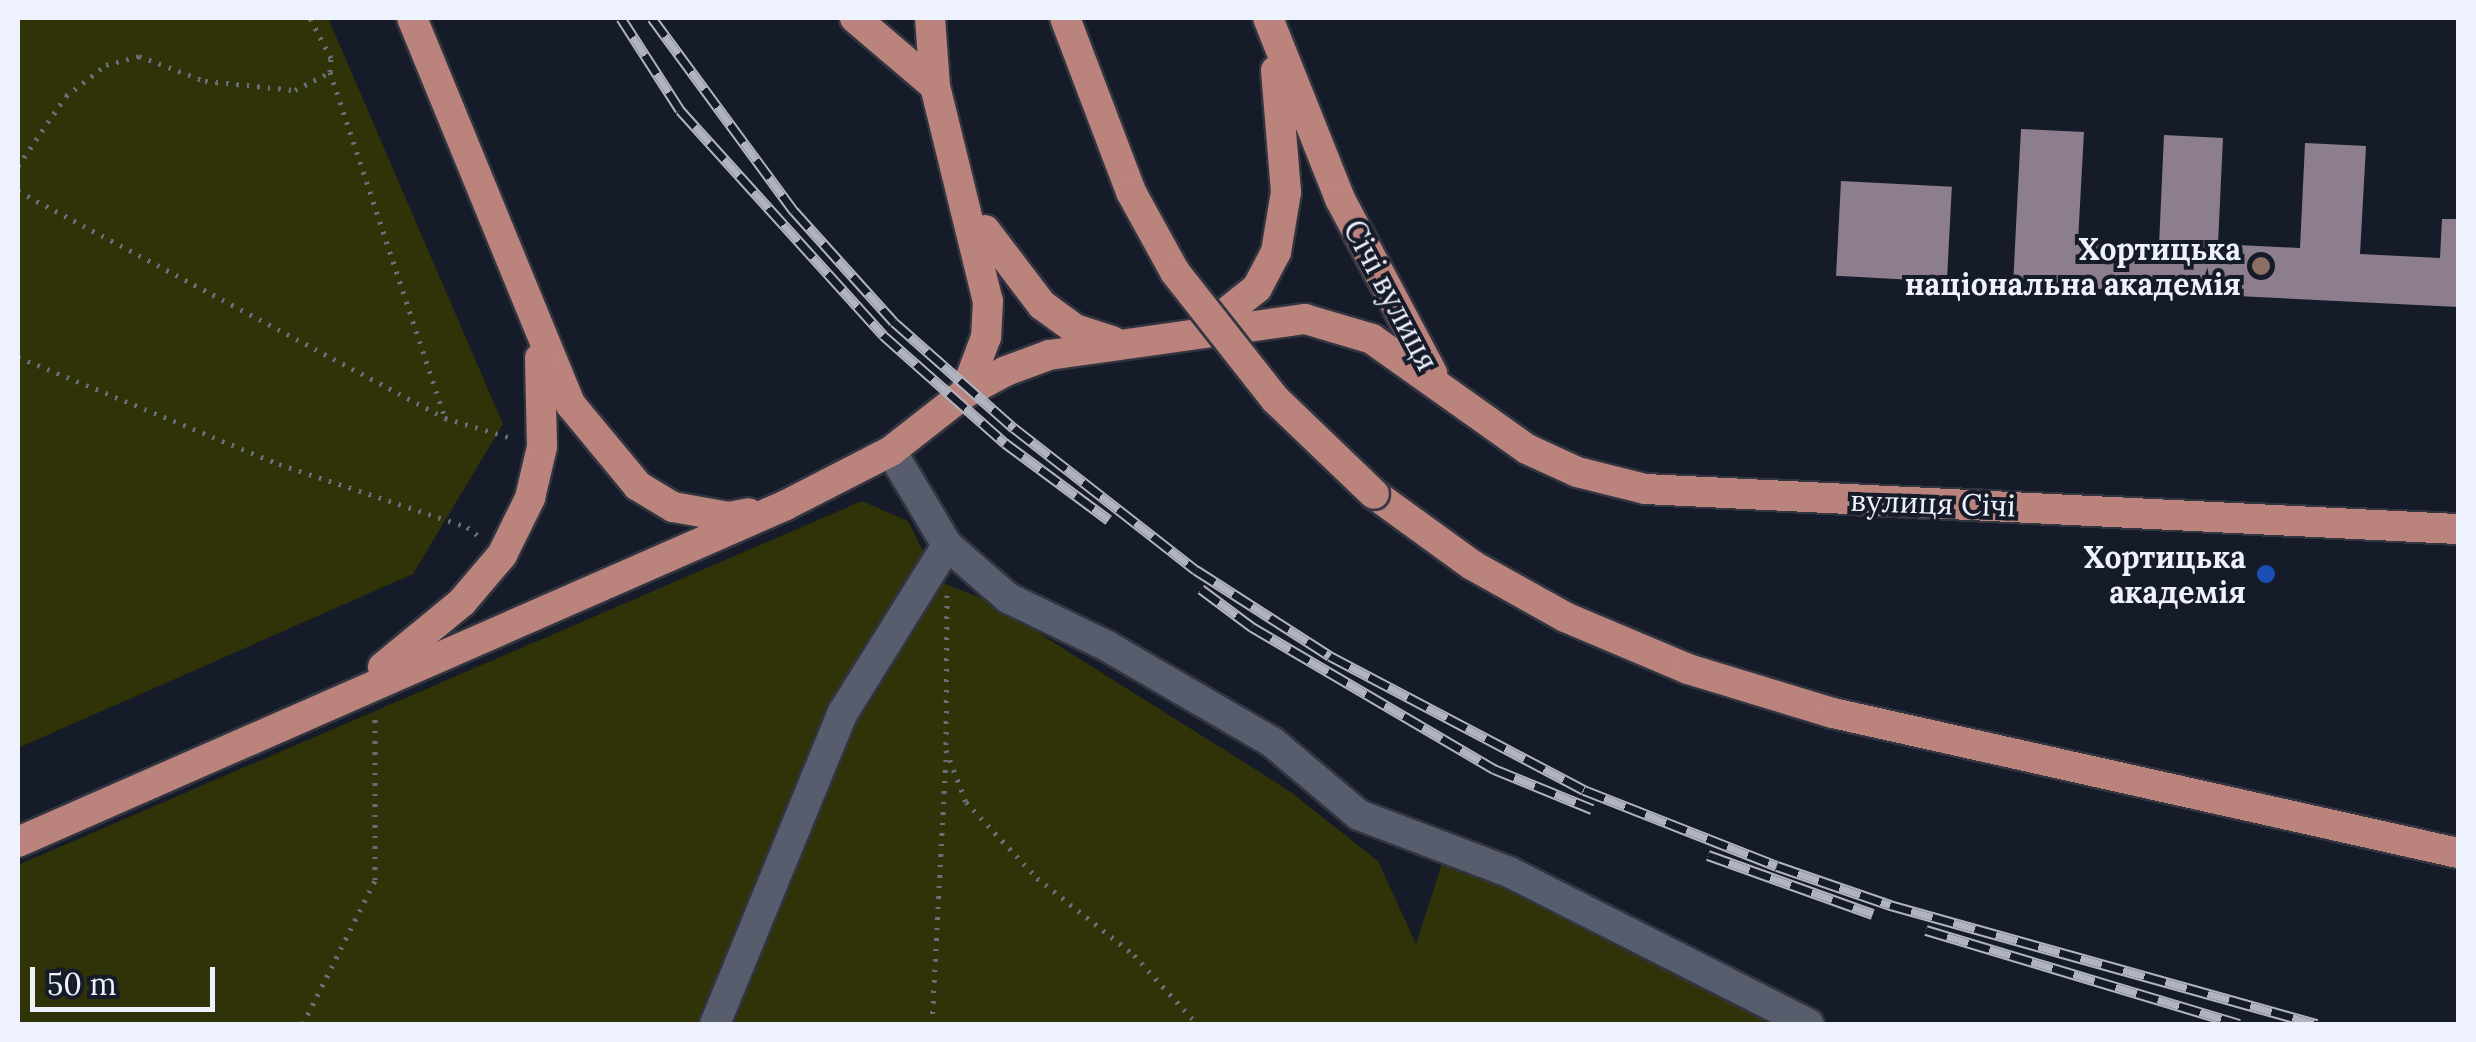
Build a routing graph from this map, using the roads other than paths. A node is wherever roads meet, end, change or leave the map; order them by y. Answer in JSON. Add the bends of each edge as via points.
{"nodes":[{"id":1,"x":412,"y":18,"type":"edge"},
{"id":2,"x":854,"y":18,"type":"edge"},
{"id":3,"x":930,"y":18,"type":"edge"},
{"id":4,"x":1065,"y":18,"type":"edge"},
{"id":5,"x":1268,"y":18,"type":"edge"},
{"id":6,"x":934,"y":86,"type":"junction"},
{"id":7,"x":969,"y":205,"type":"junction"},
{"id":8,"x":538,"y":336,"type":"junction"},
{"id":9,"x":1189,"y":339,"type":"junction"},
{"id":10,"x":1119,"y":343,"type":"junction"},
{"id":11,"x":1437,"y":381,"type":"junction"},
{"id":12,"x":965,"y":394,"type":"junction"},
{"id":13,"x":892,"y":451,"type":"junction"},
{"id":14,"x":786,"y":504,"type":"junction"},
{"id":15,"x":2458,"y":529,"type":"edge"},
{"id":16,"x":947,"y":546,"type":"junction"},
{"id":17,"x":321,"y":706,"type":"junction"},
{"id":18,"x":18,"y":842,"type":"edge"},
{"id":19,"x":2458,"y":853,"type":"edge"},
{"id":20,"x":714,"y":1024,"type":"edge"},
{"id":21,"x":1809,"y":1024,"type":"edge"}],
"edges":[{"from":1,"to":8,"type":"main road"},
{"from":2,"to":6,"type":"main road"},
{"from":3,"to":6,"type":"main road"},
{"from":4,"to":19,"type":"main road","bridge":true,"via":[[1130,192],[1175,272],[1275,399],[1374,494],[1519,591],[1688,669],[1832,713]]},
{"from":5,"to":9,"type":"main road","via":[[1285,176],[1276,252],[1236,311]]},
{"from":5,"to":11,"type":"main road","name":"Січі вулиця","via":[[1340,199]]},
{"from":6,"to":7,"type":"main road"},
{"from":7,"to":10,"type":"main road","via":[[1009,268],[1042,304],[1075,329]]},
{"from":7,"to":12,"type":"main road","via":[[988,301],[986,336]]},
{"from":8,"to":14,"type":"main road","via":[[571,405],[638,486],[674,507],[729,518]]},
{"from":8,"to":17,"type":"main road","via":[[542,448],[530,498],[502,555],[406,652]]},
{"from":9,"to":10,"type":"main road","name":"Січі вулиця"},
{"from":9,"to":11,"type":"main road","name":"Січі вулиця","via":[[1305,319],[1340,324]]},
{"from":10,"to":12,"type":"main road","name":"Січі вулиця","via":[[1049,355]]},
{"from":11,"to":15,"type":"main road","name":"вулиця Січі","via":[[1527,449],[1577,472],[1645,489]]},
{"from":12,"to":13,"type":"main road","name":"Січі вулиця"},
{"from":13,"to":14,"type":"main road","name":"Січі вулиця"},
{"from":13,"to":16,"type":"street"},
{"from":14,"to":17,"type":"main road"},
{"from":16,"to":20,"type":"street","via":[[842,714]]},
{"from":16,"to":21,"type":"street","via":[[1008,598],[1107,646],[1272,742],[1359,814],[1509,872]]},
{"from":17,"to":18,"type":"main road"}]}
